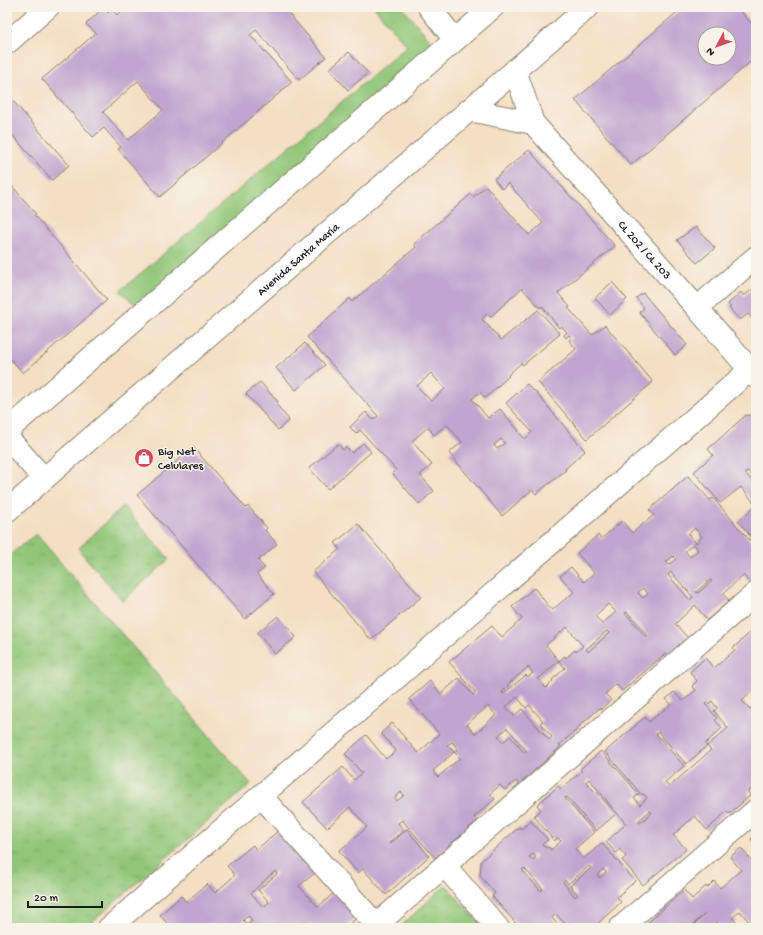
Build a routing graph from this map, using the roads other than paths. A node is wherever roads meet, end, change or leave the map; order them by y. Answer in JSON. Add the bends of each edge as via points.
{"nodes":[{"id":1,"x":48,"y":7,"type":"edge"},
{"id":2,"x":429,"y":7,"type":"edge"},
{"id":3,"x":493,"y":7,"type":"edge"},
{"id":4,"x":588,"y":7,"type":"edge"},
{"id":5,"x":456,"y":40,"type":"junction"},
{"id":6,"x":7,"y":43,"type":"edge"},
{"id":7,"x":514,"y":70,"type":"junction"},
{"id":8,"x":469,"y":110,"type":"junction"},
{"id":9,"x":533,"y":123,"type":"junction"},
{"id":10,"x":756,"y":257,"type":"edge"},
{"id":11,"x":697,"y":308,"type":"junction"},
{"id":12,"x":753,"y":374,"type":"edge"},
{"id":13,"x":7,"y":431,"type":"edge"},
{"id":14,"x":7,"y":437,"type":"edge"},
{"id":15,"x":44,"y":479,"type":"junction"},
{"id":16,"x":7,"y":511,"type":"edge"},
{"id":17,"x":756,"y":593,"type":"edge"},
{"id":18,"x":261,"y":796,"type":"junction"},
{"id":19,"x":756,"y":810,"type":"edge"},
{"id":20,"x":445,"y":866,"type":"junction"},
{"id":21,"x":376,"y":927,"type":"edge"},
{"id":22,"x":109,"y":928,"type":"edge"},
{"id":23,"x":498,"y":928,"type":"edge"},
{"id":24,"x":620,"y":928,"type":"edge"}],
"edges":[{"from":1,"to":6,"type":"street"},
{"from":2,"to":5,"type":"street"},
{"from":3,"to":5,"type":"street"},
{"from":4,"to":7,"type":"street","name":"Avenida Santa Maria"},
{"from":5,"to":13,"type":"street"},
{"from":7,"to":8,"type":"street","name":"Avenida Santa Maria"},
{"from":7,"to":9,"type":"street"},
{"from":8,"to":9,"type":"street"},
{"from":8,"to":15,"type":"street","name":"Avenida Santa Maria"},
{"from":9,"to":11,"type":"street","name":"CL 202 / CL 203"},
{"from":10,"to":11,"type":"street"},
{"from":11,"to":12,"type":"street","name":"CL 202 / CL 203"},
{"from":12,"to":18,"type":"street"},
{"from":14,"to":15,"type":"street"},
{"from":15,"to":16,"type":"street","name":"Avenida Santa Maria"},
{"from":17,"to":20,"type":"street"},
{"from":18,"to":21,"type":"street"},
{"from":18,"to":22,"type":"street"},
{"from":19,"to":24,"type":"street"},
{"from":20,"to":21,"type":"street"},
{"from":20,"to":23,"type":"street"}]}
